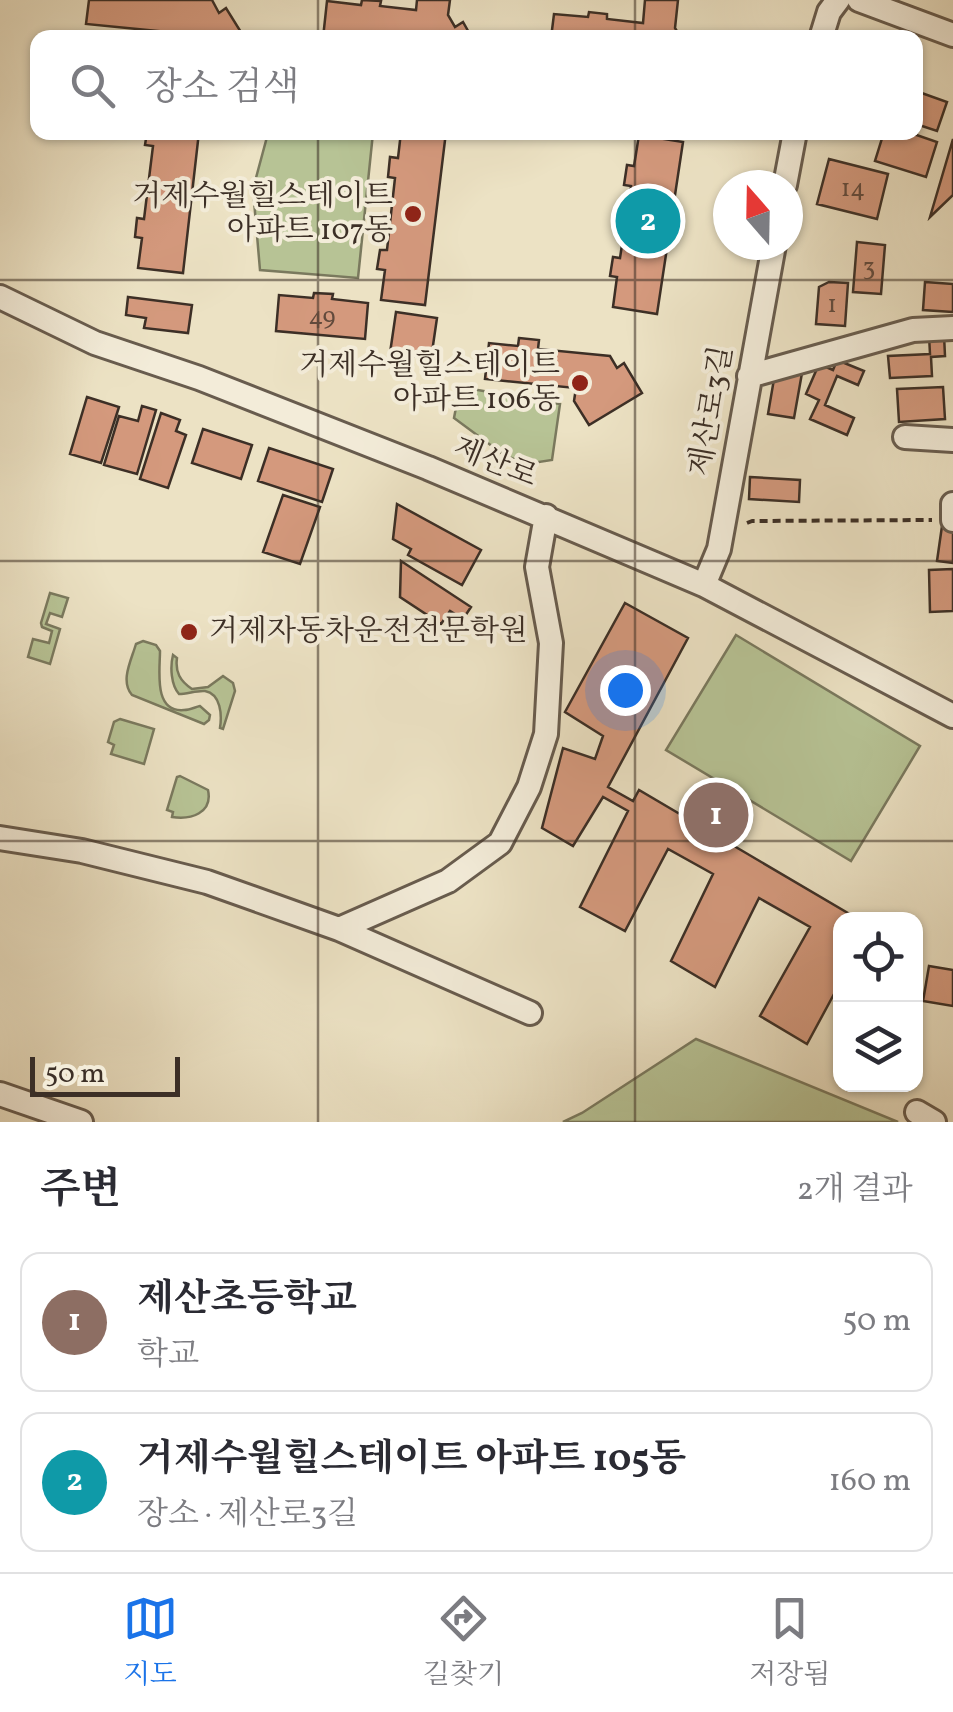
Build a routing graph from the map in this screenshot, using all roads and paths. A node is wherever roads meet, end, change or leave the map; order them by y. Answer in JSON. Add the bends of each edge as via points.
{"nodes":[{"id":1,"x":838,"y":0,"type":"edge"},
{"id":2,"x":858,"y":0,"type":"edge"},
{"id":3,"x":823,"y":30,"type":"edge"},
{"id":4,"x":953,"y":35,"type":"edge"},
{"id":5,"x":793,"y":140,"type":"edge"},
{"id":6,"x":788,"y":170,"type":"edge"},
{"id":7,"x":771,"y":260,"type":"edge"},
{"id":8,"x":0,"y":297,"type":"edge"},
{"id":9,"x":953,"y":328,"type":"edge"},
{"id":10,"x":748,"y":376,"type":"junction"},
{"id":11,"x":904,"y":437,"type":"dead end"},
{"id":12,"x":953,"y":440,"type":"edge"},
{"id":13,"x":952,"y":514,"type":"edge"},
{"id":14,"x":546,"y":516,"type":"junction"},
{"id":15,"x":721,"y":534,"type":"junction"},
{"id":16,"x":704,"y":585,"type":"junction"},
{"id":17,"x":953,"y":716,"type":"edge"},
{"id":18,"x":0,"y":838,"type":"edge"},
{"id":19,"x":339,"y":929,"type":"junction"},
{"id":20,"x":530,"y":1014,"type":"dead end"},
{"id":21,"x":0,"y":1094,"type":"edge"},
{"id":22,"x":81,"y":1122,"type":"edge"}],
"edges":[{"from":1,"to":3,"type":"street"},
{"from":2,"to":4,"type":"street"},
{"from":5,"to":6,"type":"street"},
{"from":7,"to":10,"type":"street","name":"제산로3길"},
{"from":8,"to":14,"type":"street","name":"제산로","via":[[95,343]]},
{"from":9,"to":10,"type":"street","via":[[913,330]]},
{"from":10,"to":15,"type":"street","name":"제산로3길"},
{"from":11,"to":12,"type":"street"},
{"from":13,"to":15,"type":"path","via":[[752,521]]},
{"from":14,"to":16,"type":"street","name":"제산로"},
{"from":14,"to":19,"type":"street","via":[[537,566],[551,642],[546,734],[529,788],[500,843],[448,882]]},
{"from":15,"to":16,"type":"street","name":"제산로3길"},
{"from":16,"to":17,"type":"street","name":"제산로"},
{"from":18,"to":19,"type":"street","via":[[207,882]]},
{"from":19,"to":20,"type":"street"},
{"from":21,"to":22,"type":"street"}]}
